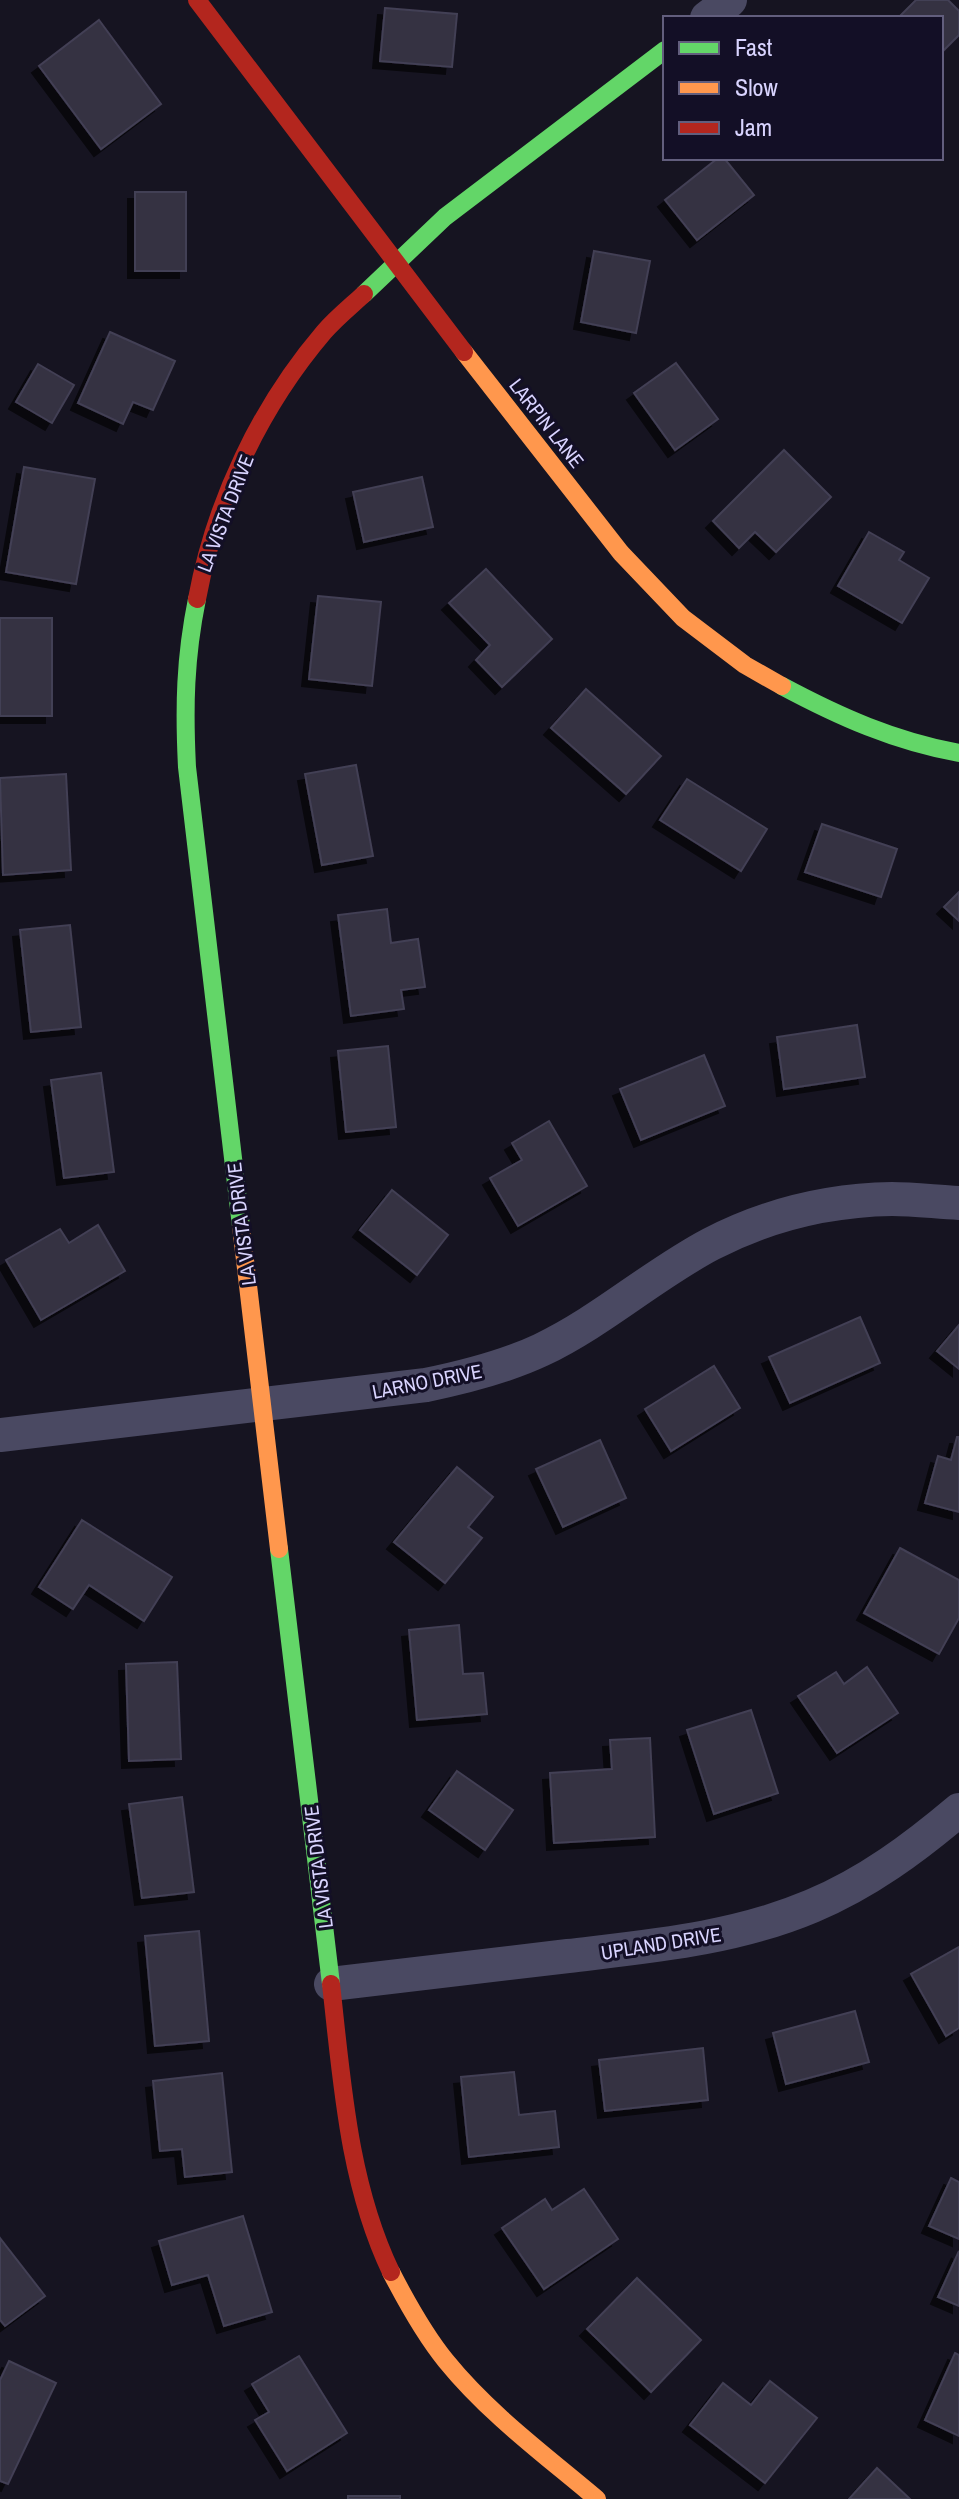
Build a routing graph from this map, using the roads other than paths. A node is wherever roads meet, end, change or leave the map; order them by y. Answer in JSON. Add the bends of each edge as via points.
{"nodes":[{"id":1,"x":197,"y":0,"type":"edge"},
{"id":2,"x":730,"y":0,"type":"edge"},
{"id":3,"x":710,"y":16,"type":"edge"},
{"id":4,"x":663,"y":52,"type":"edge"},
{"id":5,"x":397,"y":262,"type":"junction"},
{"id":6,"x":959,"y":753,"type":"edge"},
{"id":7,"x":959,"y":1203,"type":"edge"},
{"id":8,"x":262,"y":1405,"type":"junction"},
{"id":9,"x":0,"y":1435,"type":"edge"},
{"id":10,"x":959,"y":1810,"type":"edge"},
{"id":11,"x":331,"y":1984,"type":"junction"},
{"id":12,"x":597,"y":2499,"type":"edge"}],
"edges":[{"from":1,"to":5,"type":"street","name":"LARPIN LANE"},
{"from":2,"to":3,"type":"street"},
{"from":4,"to":5,"type":"street","name":"LA VISTA DRIVE","via":[[445,217]]},
{"from":5,"to":6,"type":"street","name":"LARPIN LANE","via":[[621,553],[683,618],[745,665],[832,713],[881,733]]},
{"from":5,"to":8,"type":"street","name":"LA VISTA DRIVE","via":[[326,329],[264,417],[214,530],[188,644],[187,767]]},
{"from":7,"to":8,"type":"street","name":"LARNO DRIVE","via":[[847,1202],[758,1223],[710,1244],[550,1345],[471,1376]]},
{"from":8,"to":9,"type":"street","name":"LARNO DRIVE"},
{"from":8,"to":11,"type":"street","name":"LA VISTA DRIVE"},
{"from":10,"to":11,"type":"street","name":"UPLAND DRIVE","via":[[867,1879],[758,1926],[686,1942]]},
{"from":11,"to":12,"type":"street","name":"LA VISTA DRIVE","via":[[354,2166],[372,2229],[396,2284],[430,2339],[471,2389]]}]}
